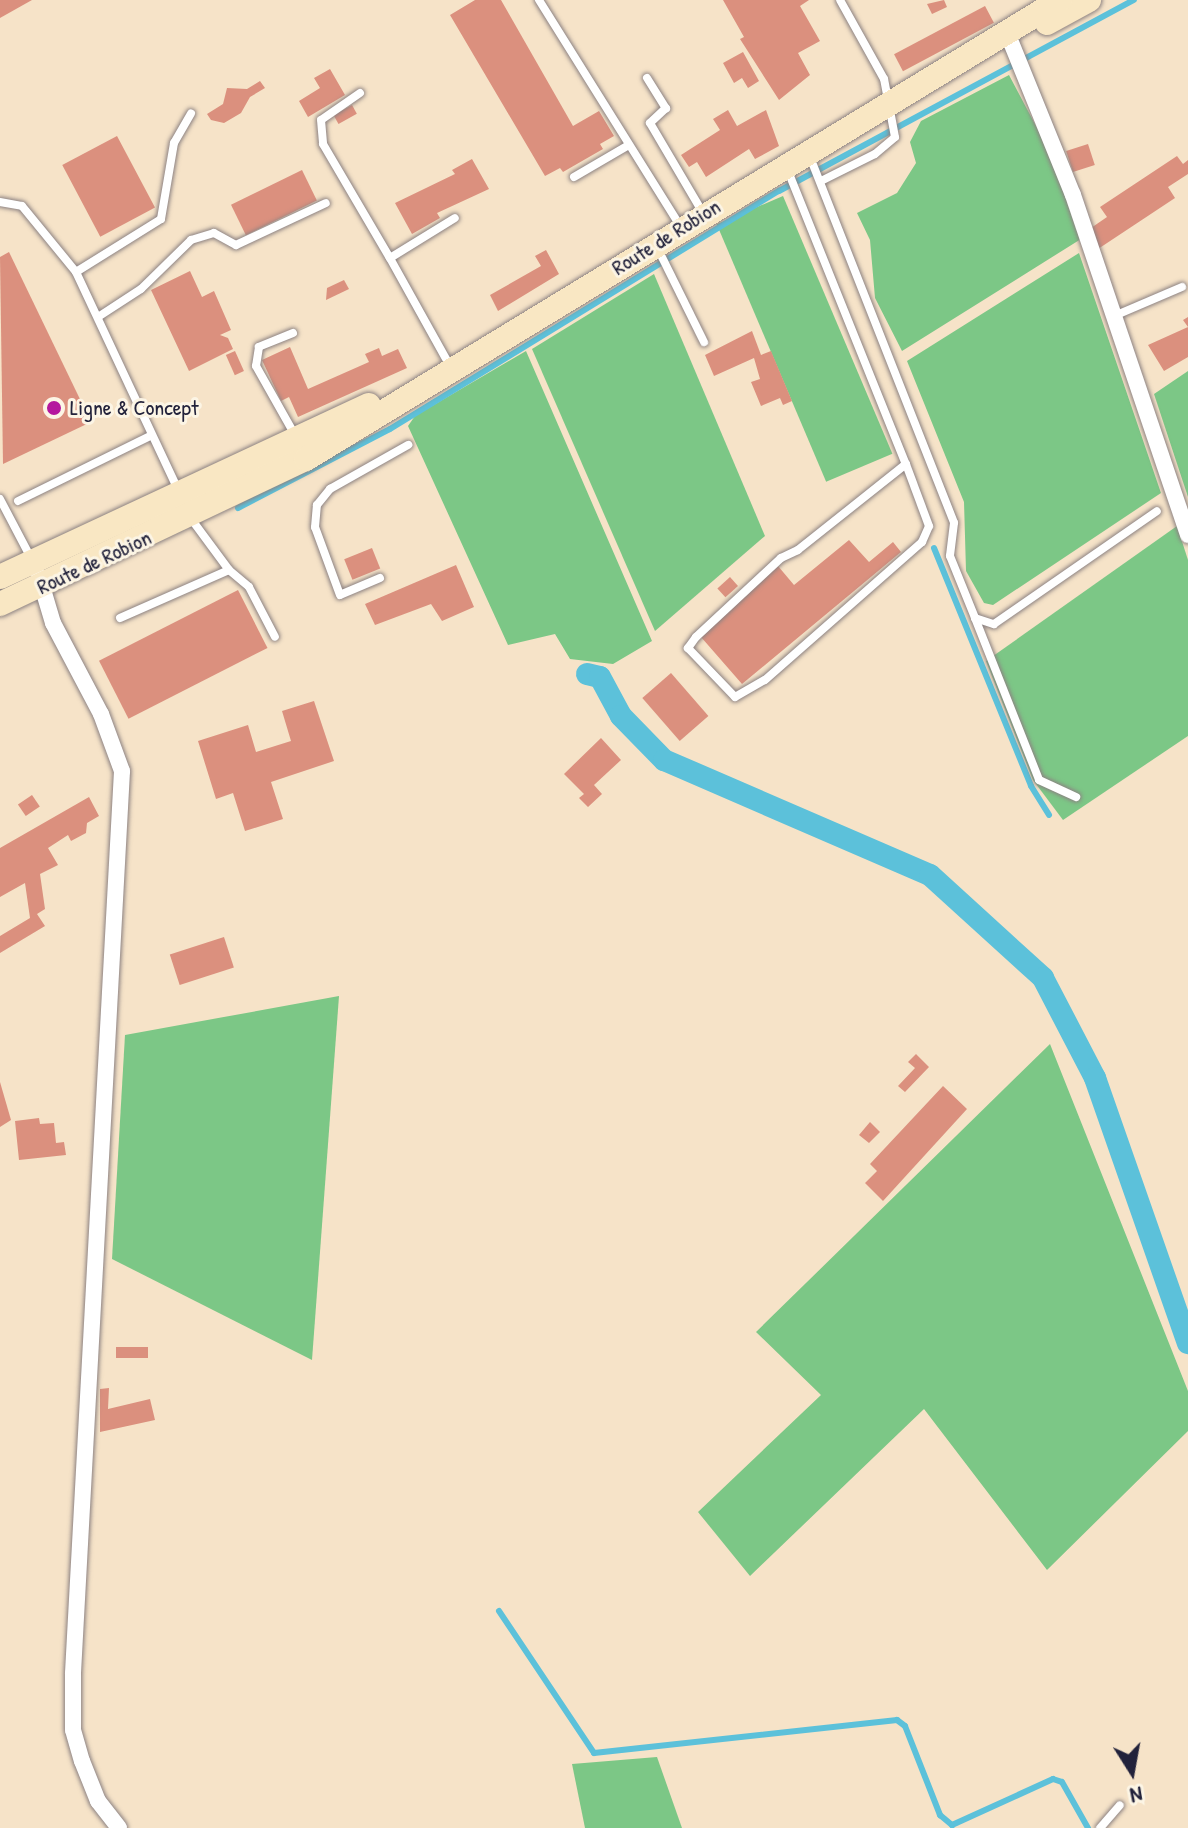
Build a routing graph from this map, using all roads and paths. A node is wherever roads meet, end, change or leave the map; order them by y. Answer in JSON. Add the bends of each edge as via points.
{"nodes":[{"id":1,"x":539,"y":0,"type":"edge"},
{"id":2,"x":840,"y":0,"type":"edge"},
{"id":3,"x":1060,"y":0,"type":"edge"},
{"id":4,"x":1089,"y":0,"type":"edge"},
{"id":5,"x":1008,"y":37,"type":"junction"},
{"id":6,"x":647,"y":78,"type":"dead end"},
{"id":7,"x":360,"y":93,"type":"dead end"},
{"id":8,"x":893,"y":101,"type":"junction"},
{"id":9,"x":191,"y":114,"type":"dead end"},
{"id":10,"x":627,"y":146,"type":"junction"},
{"id":11,"x":806,"y":151,"type":"junction"},
{"id":12,"x":784,"y":163,"type":"junction"},
{"id":13,"x":574,"y":177,"type":"dead end"},
{"id":14,"x":821,"y":181,"type":"junction"},
{"id":15,"x":0,"y":202,"type":"edge"},
{"id":16,"x":326,"y":203,"type":"dead end"},
{"id":17,"x":703,"y":213,"type":"junction"},
{"id":18,"x":455,"y":218,"type":"dead end"},
{"id":19,"x":681,"y":227,"type":"junction"},
{"id":20,"x":655,"y":244,"type":"junction"},
{"id":21,"x":390,"y":258,"type":"junction"},
{"id":22,"x":76,"y":272,"type":"junction"},
{"id":23,"x":1182,"y":287,"type":"dead end"},
{"id":24,"x":1114,"y":316,"type":"junction"},
{"id":25,"x":98,"y":317,"type":"junction"},
{"id":26,"x":293,"y":333,"type":"dead end"},
{"id":27,"x":704,"y":342,"type":"dead end"},
{"id":28,"x":444,"y":371,"type":"junction"},
{"id":29,"x":150,"y":436,"type":"junction"},
{"id":30,"x":296,"y":438,"type":"junction"},
{"id":31,"x":408,"y":445,"type":"dead end"},
{"id":32,"x":906,"y":464,"type":"junction"},
{"id":33,"x":179,"y":491,"type":"junction"},
{"id":34,"x":0,"y":499,"type":"edge"},
{"id":35,"x":18,"y":501,"type":"dead end"},
{"id":36,"x":1157,"y":511,"type":"dead end"},
{"id":37,"x":3,"y":513,"type":"edge"},
{"id":38,"x":190,"y":518,"type":"junction"},
{"id":39,"x":1188,"y":535,"type":"edge"},
{"id":40,"x":229,"y":570,"type":"junction"},
{"id":41,"x":38,"y":574,"type":"junction"},
{"id":42,"x":0,"y":577,"type":"edge"},
{"id":43,"x":380,"y":578,"type":"dead end"},
{"id":44,"x":0,"y":591,"type":"edge"},
{"id":45,"x":0,"y":604,"type":"edge"},
{"id":46,"x":120,"y":618,"type":"dead end"},
{"id":47,"x":975,"y":618,"type":"junction"},
{"id":48,"x":275,"y":637,"type":"dead end"},
{"id":49,"x":1076,"y":797,"type":"dead end"},
{"id":50,"x":1120,"y":1805,"type":"dead end"},
{"id":51,"x":119,"y":1828,"type":"edge"},
{"id":52,"x":1100,"y":1828,"type":"edge"}],
"edges":[{"from":1,"to":10,"type":"lane"},
{"from":2,"to":8,"type":"lane"},
{"from":3,"to":5,"type":"main road","name":"Route de Robion"},
{"from":4,"to":5,"type":"main road","name":"Route de Robion"},
{"from":5,"to":8,"type":"main road","name":"Route de Robion"},
{"from":5,"to":24,"type":"street","via":[[1073,195]]},
{"from":6,"to":17,"type":"lane","via":[[666,108],[650,123]]},
{"from":7,"to":21,"type":"lane","via":[[321,120],[323,144]]},
{"from":8,"to":11,"type":"main road","name":"Route de Robion"},
{"from":8,"to":14,"type":"lane","via":[[895,137],[875,154]]},
{"from":9,"to":22,"type":"lane","via":[[174,143],[161,219]]},
{"from":10,"to":13,"type":"lane"},
{"from":10,"to":19,"type":"lane"},
{"from":11,"to":12,"type":"main road","name":"Route de Robion"},
{"from":11,"to":14,"type":"lane"},
{"from":12,"to":17,"type":"main road","name":"Route de Robion"},
{"from":12,"to":32,"type":"lane"},
{"from":14,"to":47,"type":"lane","via":[[954,523],[950,556]]},
{"from":15,"to":22,"type":"lane","via":[[22,206]]},
{"from":16,"to":25,"type":"lane","via":[[236,245],[214,233],[191,240],[141,289]]},
{"from":17,"to":19,"type":"main road","name":"Route de Robion"},
{"from":18,"to":21,"type":"lane"},
{"from":19,"to":20,"type":"main road","name":"Route de Robion"},
{"from":20,"to":27,"type":"lane"},
{"from":20,"to":28,"type":"main road","name":"Route de Robion"},
{"from":21,"to":28,"type":"lane"},
{"from":22,"to":25,"type":"lane"},
{"from":23,"to":24,"type":"lane"},
{"from":24,"to":39,"type":"street"},
{"from":25,"to":29,"type":"lane"},
{"from":26,"to":30,"type":"lane","via":[[259,347],[256,366]]},
{"from":28,"to":30,"type":"main road","name":"Route de Robion"},
{"from":28,"to":38,"type":"main road","name":"Route de Robion","via":[[306,459]]},
{"from":29,"to":33,"type":"lane"},
{"from":29,"to":35,"type":"lane"},
{"from":30,"to":33,"type":"main road","name":"Route de Robion"},
{"from":31,"to":43,"type":"lane","via":[[330,489],[317,505],[315,527],[340,595]]},
{"from":32,"to":32,"type":"lane","via":[[781,558],[696,637],[688,648],[735,697],[765,680],[922,542],[929,526]]},
{"from":33,"to":38,"type":"lane"},
{"from":33,"to":41,"type":"main road","name":"Route de Robion","via":[[122,518]]},
{"from":34,"to":37,"type":"lane"},
{"from":36,"to":47,"type":"lane","via":[[994,624]]},
{"from":37,"to":41,"type":"lane"},
{"from":38,"to":40,"type":"lane"},
{"from":38,"to":41,"type":"main road","name":"Route de Robion"},
{"from":40,"to":46,"type":"lane"},
{"from":40,"to":48,"type":"lane","via":[[249,587]]},
{"from":41,"to":42,"type":"main road","name":"Route de Robion"},
{"from":41,"to":44,"type":"lane"},
{"from":41,"to":45,"type":"main road","name":"Route de Robion"},
{"from":41,"to":51,"type":"street","via":[[53,623],[101,714],[122,771],[73,1674],[73,1730],[79,1751],[98,1801]]},
{"from":47,"to":49,"type":"lane","via":[[1039,780]]},
{"from":50,"to":52,"type":"lane"}]}
